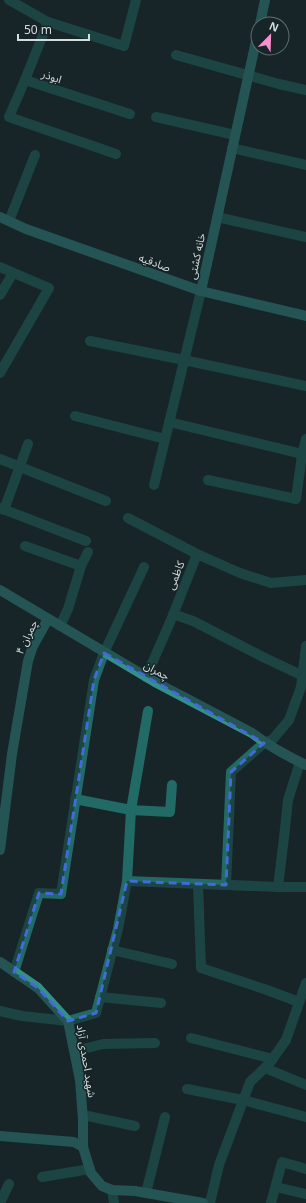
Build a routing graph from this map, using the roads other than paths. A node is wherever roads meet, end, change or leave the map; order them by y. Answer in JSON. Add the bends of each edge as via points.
{"nodes":[{"id":1,"x":9,"y":0,"type":"edge"},
{"id":2,"x":136,"y":0,"type":"edge"},
{"id":3,"x":265,"y":0,"type":"edge"},
{"id":4,"x":262,"y":16,"type":"edge"},
{"id":5,"x":48,"y":22,"type":"junction"},
{"id":6,"x":176,"y":55,"type":"dead end"},
{"id":7,"x":253,"y":56,"type":"edge"},
{"id":8,"x":249,"y":74,"type":"junction"},
{"id":9,"x":25,"y":80,"type":"junction"},
{"id":10,"x":306,"y":90,"type":"edge"},
{"id":11,"x":130,"y":114,"type":"dead end"},
{"id":12,"x":156,"y":117,"type":"dead end"},
{"id":13,"x":235,"y":135,"type":"junction"},
{"id":14,"x":232,"y":148,"type":"junction"},
{"id":15,"x":35,"y":154,"type":"dead end"},
{"id":16,"x":116,"y":154,"type":"dead end"},
{"id":17,"x":306,"y":165,"type":"edge"},
{"id":18,"x":217,"y":217,"type":"junction"},
{"id":19,"x":5,"y":219,"type":"edge"},
{"id":20,"x":306,"y":237,"type":"edge"},
{"id":21,"x":0,"y":267,"type":"edge"},
{"id":22,"x":13,"y":273,"type":"junction"},
{"id":23,"x":201,"y":291,"type":"junction"},
{"id":24,"x":0,"y":295,"type":"edge"},
{"id":25,"x":306,"y":316,"type":"edge"},
{"id":26,"x":90,"y":341,"type":"dead end"},
{"id":27,"x":184,"y":360,"type":"junction"},
{"id":28,"x":0,"y":373,"type":"edge"},
{"id":29,"x":306,"y":386,"type":"edge"},
{"id":30,"x":76,"y":416,"type":"dead end"},
{"id":31,"x":169,"y":422,"type":"junction"},
{"id":32,"x":165,"y":439,"type":"junction"},
{"id":33,"x":306,"y":439,"type":"edge"},
{"id":34,"x":28,"y":444,"type":"dead end"},
{"id":35,"x":304,"y":455,"type":"edge"},
{"id":36,"x":0,"y":459,"type":"edge"},
{"id":37,"x":20,"y":466,"type":"junction"},
{"id":38,"x":208,"y":480,"type":"dead end"},
{"id":39,"x":154,"y":485,"type":"dead end"},
{"id":40,"x":301,"y":496,"type":"edge"},
{"id":41,"x":106,"y":501,"type":"dead end"},
{"id":42,"x":2,"y":509,"type":"edge"},
{"id":43,"x":128,"y":518,"type":"dead end"},
{"id":44,"x":86,"y":541,"type":"dead end"},
{"id":45,"x":25,"y":546,"type":"dead end"},
{"id":46,"x":88,"y":552,"type":"dead end"},
{"id":47,"x":197,"y":554,"type":"junction"},
{"id":48,"x":81,"y":566,"type":"junction"},
{"id":49,"x":144,"y":567,"type":"dead end"},
{"id":50,"x":306,"y":580,"type":"edge"},
{"id":51,"x":0,"y":590,"type":"edge"},
{"id":52,"x":173,"y":614,"type":"junction"},
{"id":53,"x":48,"y":619,"type":"junction"},
{"id":54,"x":60,"y":626,"type":"junction"},
{"id":55,"x":306,"y":648,"type":"edge"},
{"id":56,"x":104,"y":652,"type":"junction"},
{"id":57,"x":302,"y":676,"type":"junction"},
{"id":58,"x":146,"y":677,"type":"junction"},
{"id":59,"x":148,"y":711,"type":"dead end"},
{"id":60,"x":264,"y":743,"type":"junction"},
{"id":61,"x":303,"y":763,"type":"edge"},
{"id":62,"x":172,"y":785,"type":"dead end"},
{"id":63,"x":75,"y":799,"type":"junction"},
{"id":64,"x":131,"y":810,"type":"junction"},
{"id":65,"x":0,"y":850,"type":"edge"},
{"id":66,"x":126,"y":881,"type":"junction"},
{"id":67,"x":198,"y":884,"type":"junction"},
{"id":68,"x":226,"y":885,"type":"junction"},
{"id":69,"x":306,"y":886,"type":"edge"},
{"id":70,"x":278,"y":887,"type":"junction"},
{"id":71,"x":112,"y":950,"type":"junction"},
{"id":72,"x":0,"y":962,"type":"edge"},
{"id":73,"x":172,"y":964,"type":"dead end"},
{"id":74,"x":14,"y":972,"type":"junction"},
{"id":75,"x":306,"y":983,"type":"edge"},
{"id":76,"x":100,"y":997,"type":"junction"},
{"id":77,"x":299,"y":1002,"type":"junction"},
{"id":78,"x":161,"y":1003,"type":"dead end"},
{"id":79,"x":0,"y":1011,"type":"edge"},
{"id":80,"x":68,"y":1021,"type":"junction"},
{"id":81,"x":191,"y":1038,"type":"dead end"},
{"id":82,"x":155,"y":1043,"type":"dead end"},
{"id":83,"x":74,"y":1051,"type":"junction"},
{"id":84,"x":273,"y":1059,"type":"junction"},
{"id":85,"x":265,"y":1068,"type":"junction"},
{"id":86,"x":306,"y":1085,"type":"edge"},
{"id":87,"x":187,"y":1089,"type":"dead end"},
{"id":88,"x":243,"y":1100,"type":"junction"},
{"id":89,"x":83,"y":1115,"type":"junction"},
{"id":90,"x":165,"y":1117,"type":"dead end"},
{"id":91,"x":306,"y":1118,"type":"edge"},
{"id":92,"x":135,"y":1126,"type":"dead end"},
{"id":93,"x":0,"y":1136,"type":"edge"},
{"id":94,"x":83,"y":1147,"type":"junction"},
{"id":95,"x":306,"y":1168,"type":"edge"},
{"id":96,"x":90,"y":1169,"type":"junction"},
{"id":97,"x":42,"y":1178,"type":"dead end"},
{"id":98,"x":9,"y":1184,"type":"dead end"},
{"id":99,"x":276,"y":1187,"type":"junction"},
{"id":100,"x":112,"y":1190,"type":"junction"},
{"id":101,"x":146,"y":1193,"type":"junction"},
{"id":102,"x":306,"y":1194,"type":"edge"},
{"id":103,"x":0,"y":1203,"type":"edge"},
{"id":104,"x":114,"y":1203,"type":"edge"},
{"id":105,"x":203,"y":1203,"type":"edge"},
{"id":106,"x":210,"y":1203,"type":"edge"},
{"id":107,"x":271,"y":1203,"type":"edge"}],
"edges":[{"from":1,"to":5,"type":"street"},
{"from":2,"to":5,"type":"street","via":[[124,46]]},
{"from":3,"to":4,"type":"street"},
{"from":5,"to":9,"type":"street","name":"ابوذر"},
{"from":6,"to":8,"type":"street"},
{"from":7,"to":8,"type":"street","name":"خانه کشتی"},
{"from":8,"to":10,"type":"street"},
{"from":8,"to":13,"type":"street","name":"خانه کشتی"},
{"from":9,"to":11,"type":"street","name":"ابوذر"},
{"from":9,"to":16,"type":"street","via":[[9,117]]},
{"from":12,"to":13,"type":"street"},
{"from":13,"to":14,"type":"street","name":"خانه کشتی"},
{"from":14,"to":17,"type":"street"},
{"from":14,"to":18,"type":"street","name":"خانه کشتی"},
{"from":15,"to":19,"type":"street"},
{"from":18,"to":20,"type":"street"},
{"from":18,"to":23,"type":"street","name":"خانه کشتی"},
{"from":19,"to":23,"type":"street","name":"صادقیه"},
{"from":21,"to":22,"type":"street"},
{"from":22,"to":24,"type":"street"},
{"from":22,"to":28,"type":"street","via":[[49,288]]},
{"from":23,"to":25,"type":"street","name":"صادقیه"},
{"from":23,"to":27,"type":"street","name":"خانه کشتی"},
{"from":26,"to":27,"type":"street"},
{"from":27,"to":29,"type":"street"},
{"from":27,"to":31,"type":"street","name":"خانه کشتی"},
{"from":30,"to":32,"type":"street"},
{"from":31,"to":32,"type":"street","name":"خانه کشتی"},
{"from":31,"to":35,"type":"street"},
{"from":32,"to":39,"type":"street","name":"خانه کشتی"},
{"from":33,"to":35,"type":"street"},
{"from":34,"to":37,"type":"street"},
{"from":35,"to":40,"type":"street"},
{"from":36,"to":37,"type":"street"},
{"from":37,"to":41,"type":"street"},
{"from":37,"to":42,"type":"street"},
{"from":38,"to":40,"type":"street","via":[[296,499]]},
{"from":42,"to":44,"type":"street"},
{"from":43,"to":47,"type":"street","name":"کاظمی"},
{"from":45,"to":48,"type":"street"},
{"from":46,"to":48,"type":"street"},
{"from":47,"to":50,"type":"street","via":[[240,573],[271,583]]},
{"from":47,"to":52,"type":"street","name":"کاظمی"},
{"from":48,"to":54,"type":"street"},
{"from":49,"to":56,"type":"street"},
{"from":51,"to":53,"type":"street","name":"چمران"},
{"from":52,"to":57,"type":"street","via":[[193,621]]},
{"from":52,"to":58,"type":"street","name":"کاظمی"},
{"from":53,"to":54,"type":"street","name":"چمران"},
{"from":53,"to":65,"type":"street","name":"چمران ۴","via":[[28,661],[12,754]]},
{"from":54,"to":56,"type":"street","name":"چمران"},
{"from":55,"to":57,"type":"street"},
{"from":56,"to":58,"type":"street","name":"چمران"},
{"from":56,"to":63,"type":"street","via":[[94,680]]},
{"from":57,"to":60,"type":"street","via":[[290,720],[273,740]]},
{"from":58,"to":60,"type":"street","name":"چمران","via":[[252,733]]},
{"from":59,"to":64,"type":"street"},
{"from":60,"to":61,"type":"street","name":"چمران"},
{"from":60,"to":68,"type":"street","via":[[231,772]]},
{"from":61,"to":70,"type":"street","via":[[288,800]]},
{"from":62,"to":64,"type":"street","via":[[170,812]]},
{"from":63,"to":64,"type":"street"},
{"from":63,"to":74,"type":"street","via":[[61,894],[39,893]]},
{"from":64,"to":66,"type":"street"},
{"from":66,"to":67,"type":"street"},
{"from":66,"to":71,"type":"street"},
{"from":67,"to":68,"type":"street"},
{"from":67,"to":77,"type":"street","via":[[201,968]]},
{"from":68,"to":70,"type":"street"},
{"from":69,"to":70,"type":"street"},
{"from":71,"to":73,"type":"street"},
{"from":71,"to":76,"type":"street"},
{"from":72,"to":74,"type":"street","name":"شهید احمدی آزاد"},
{"from":74,"to":80,"type":"street","name":"شهید احمدی آزاد","via":[[38,988]]},
{"from":75,"to":77,"type":"street"},
{"from":76,"to":78,"type":"street"},
{"from":76,"to":80,"type":"street","via":[[96,1012]]},
{"from":77,"to":84,"type":"street","via":[[286,1040]]},
{"from":79,"to":80,"type":"street"},
{"from":80,"to":83,"type":"street","name":"شهید احمدی آزاد"},
{"from":81,"to":84,"type":"street"},
{"from":82,"to":83,"type":"street","via":[[103,1044]]},
{"from":83,"to":89,"type":"street","name":"شهید احمدی آزاد"},
{"from":84,"to":85,"type":"street"},
{"from":85,"to":86,"type":"street"},
{"from":85,"to":88,"type":"street","via":[[250,1082]]},
{"from":87,"to":88,"type":"street"},
{"from":88,"to":91,"type":"street"},
{"from":88,"to":106,"type":"street","via":[[219,1166]]},
{"from":89,"to":92,"type":"street"},
{"from":89,"to":94,"type":"street","name":"شهید احمدی آزاد"},
{"from":90,"to":101,"type":"street"},
{"from":93,"to":94,"type":"street","via":[[74,1142]]},
{"from":94,"to":96,"type":"street","name":"شهید احمدی آزاد"},
{"from":95,"to":99,"type":"street","via":[[282,1162]]},
{"from":96,"to":97,"type":"street"},
{"from":96,"to":100,"type":"street","name":"شهید احمدی آزاد","via":[[102,1186]]},
{"from":98,"to":103,"type":"street"},
{"from":99,"to":102,"type":"street"},
{"from":99,"to":107,"type":"street"},
{"from":100,"to":101,"type":"street"},
{"from":100,"to":104,"type":"street"},
{"from":101,"to":105,"type":"street"}]}
